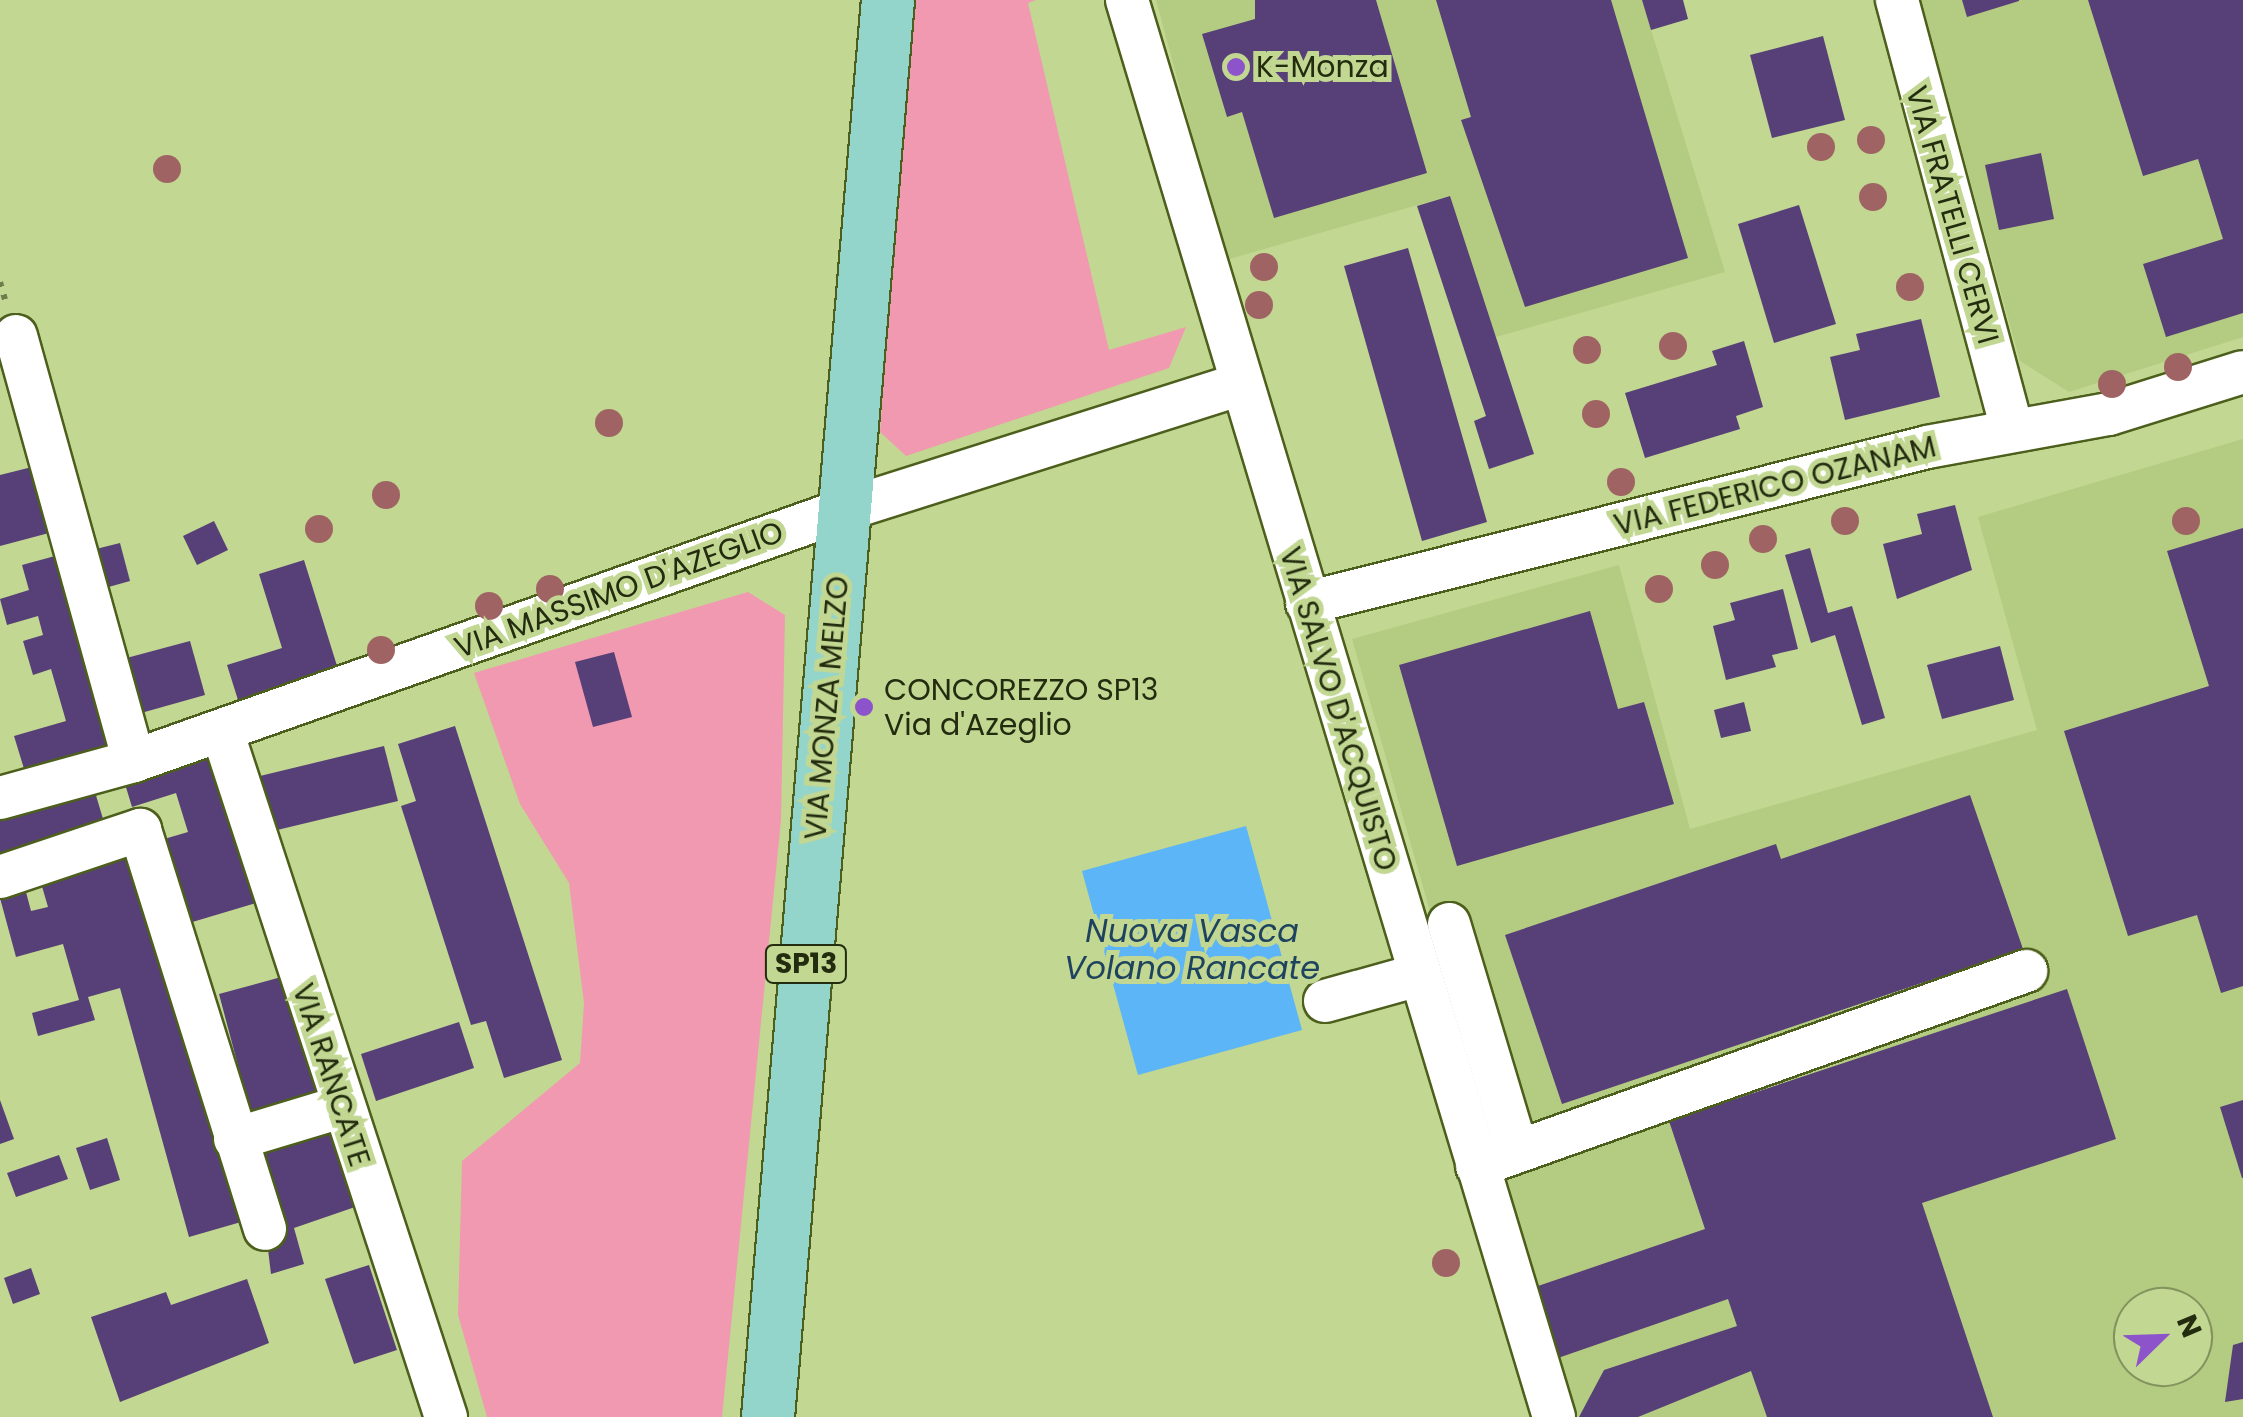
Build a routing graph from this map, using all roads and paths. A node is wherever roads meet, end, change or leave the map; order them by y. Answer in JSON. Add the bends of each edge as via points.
{"nodes":[{"id":1,"x":888,"y":0,"type":"edge"},
{"id":2,"x":1126,"y":0,"type":"edge"},
{"id":3,"x":1897,"y":0,"type":"edge"},
{"id":4,"x":16,"y":336,"type":"dead end"},
{"id":5,"x":2243,"y":372,"type":"edge"},
{"id":6,"x":1238,"y":385,"type":"junction"},
{"id":7,"x":2012,"y":428,"type":"junction"},
{"id":8,"x":844,"y":510,"type":"junction"},
{"id":9,"x":1307,"y":603,"type":"junction"},
{"id":10,"x":222,"y":731,"type":"junction"},
{"id":11,"x":121,"y":765,"type":"junction"},
{"id":12,"x":0,"y":798,"type":"edge"},
{"id":13,"x":140,"y":830,"type":"junction"},
{"id":14,"x":0,"y":877,"type":"edge"},
{"id":15,"x":1449,"y":924,"type":"dead end"},
{"id":16,"x":2026,"y":971,"type":"dead end"},
{"id":17,"x":1420,"y":975,"type":"junction"},
{"id":18,"x":1325,"y":1001,"type":"dead end"},
{"id":19,"x":341,"y":1108,"type":"junction"},
{"id":20,"x":234,"y":1139,"type":"junction"},
{"id":21,"x":1518,"y":1151,"type":"junction"},
{"id":22,"x":1477,"y":1166,"type":"junction"},
{"id":23,"x":264,"y":1229,"type":"dead end"},
{"id":24,"x":446,"y":1417,"type":"edge"},
{"id":25,"x":768,"y":1417,"type":"edge"},
{"id":26,"x":1554,"y":1417,"type":"edge"}],
"edges":[{"from":1,"to":8,"type":"main road","name":"VIA MONZA MELZO","number":"SP13"},
{"from":2,"to":6,"type":"street","name":"VIA SALVO D'ACQUISTO"},
{"from":3,"to":7,"type":"street","name":"VIA FRATELLI CERVI"},
{"from":4,"to":11,"type":"street"},
{"from":5,"to":7,"type":"street","name":"VIA FEDERICO OZANAM","via":[[2109,414]]},
{"from":6,"to":8,"type":"street","name":"VIA MASSIMO D'AZEGLIO"},
{"from":6,"to":9,"type":"street","name":"VIA SALVO D'ACQUISTO"},
{"from":7,"to":9,"type":"street","name":"VIA FEDERICO OZANAM"},
{"from":8,"to":10,"type":"street","name":"VIA MASSIMO D'AZEGLIO"},
{"from":8,"to":25,"type":"main road","name":"VIA MONZA MELZO","number":"SP13"},
{"from":9,"to":17,"type":"street","name":"VIA SALVO D'ACQUISTO"},
{"from":10,"to":11,"type":"street","name":"VIA MASSIMO D'AZEGLIO"},
{"from":10,"to":19,"type":"street","name":"VIA RANCATE"},
{"from":11,"to":12,"type":"street","name":"VIA MASSIMO D'AZEGLIO"},
{"from":11,"to":13,"type":"street","via":[[121,816]]},
{"from":13,"to":14,"type":"street"},
{"from":13,"to":20,"type":"street"},
{"from":15,"to":21,"type":"street"},
{"from":16,"to":21,"type":"street"},
{"from":17,"to":18,"type":"street"},
{"from":17,"to":22,"type":"street","name":"VIA SALVO D'ACQUISTO"},
{"from":19,"to":20,"type":"street"},
{"from":19,"to":24,"type":"street","name":"VIA RANCATE"},
{"from":20,"to":23,"type":"street"},
{"from":21,"to":22,"type":"street"},
{"from":22,"to":26,"type":"street","name":"VIA SALVO D'ACQUISTO"}]}
